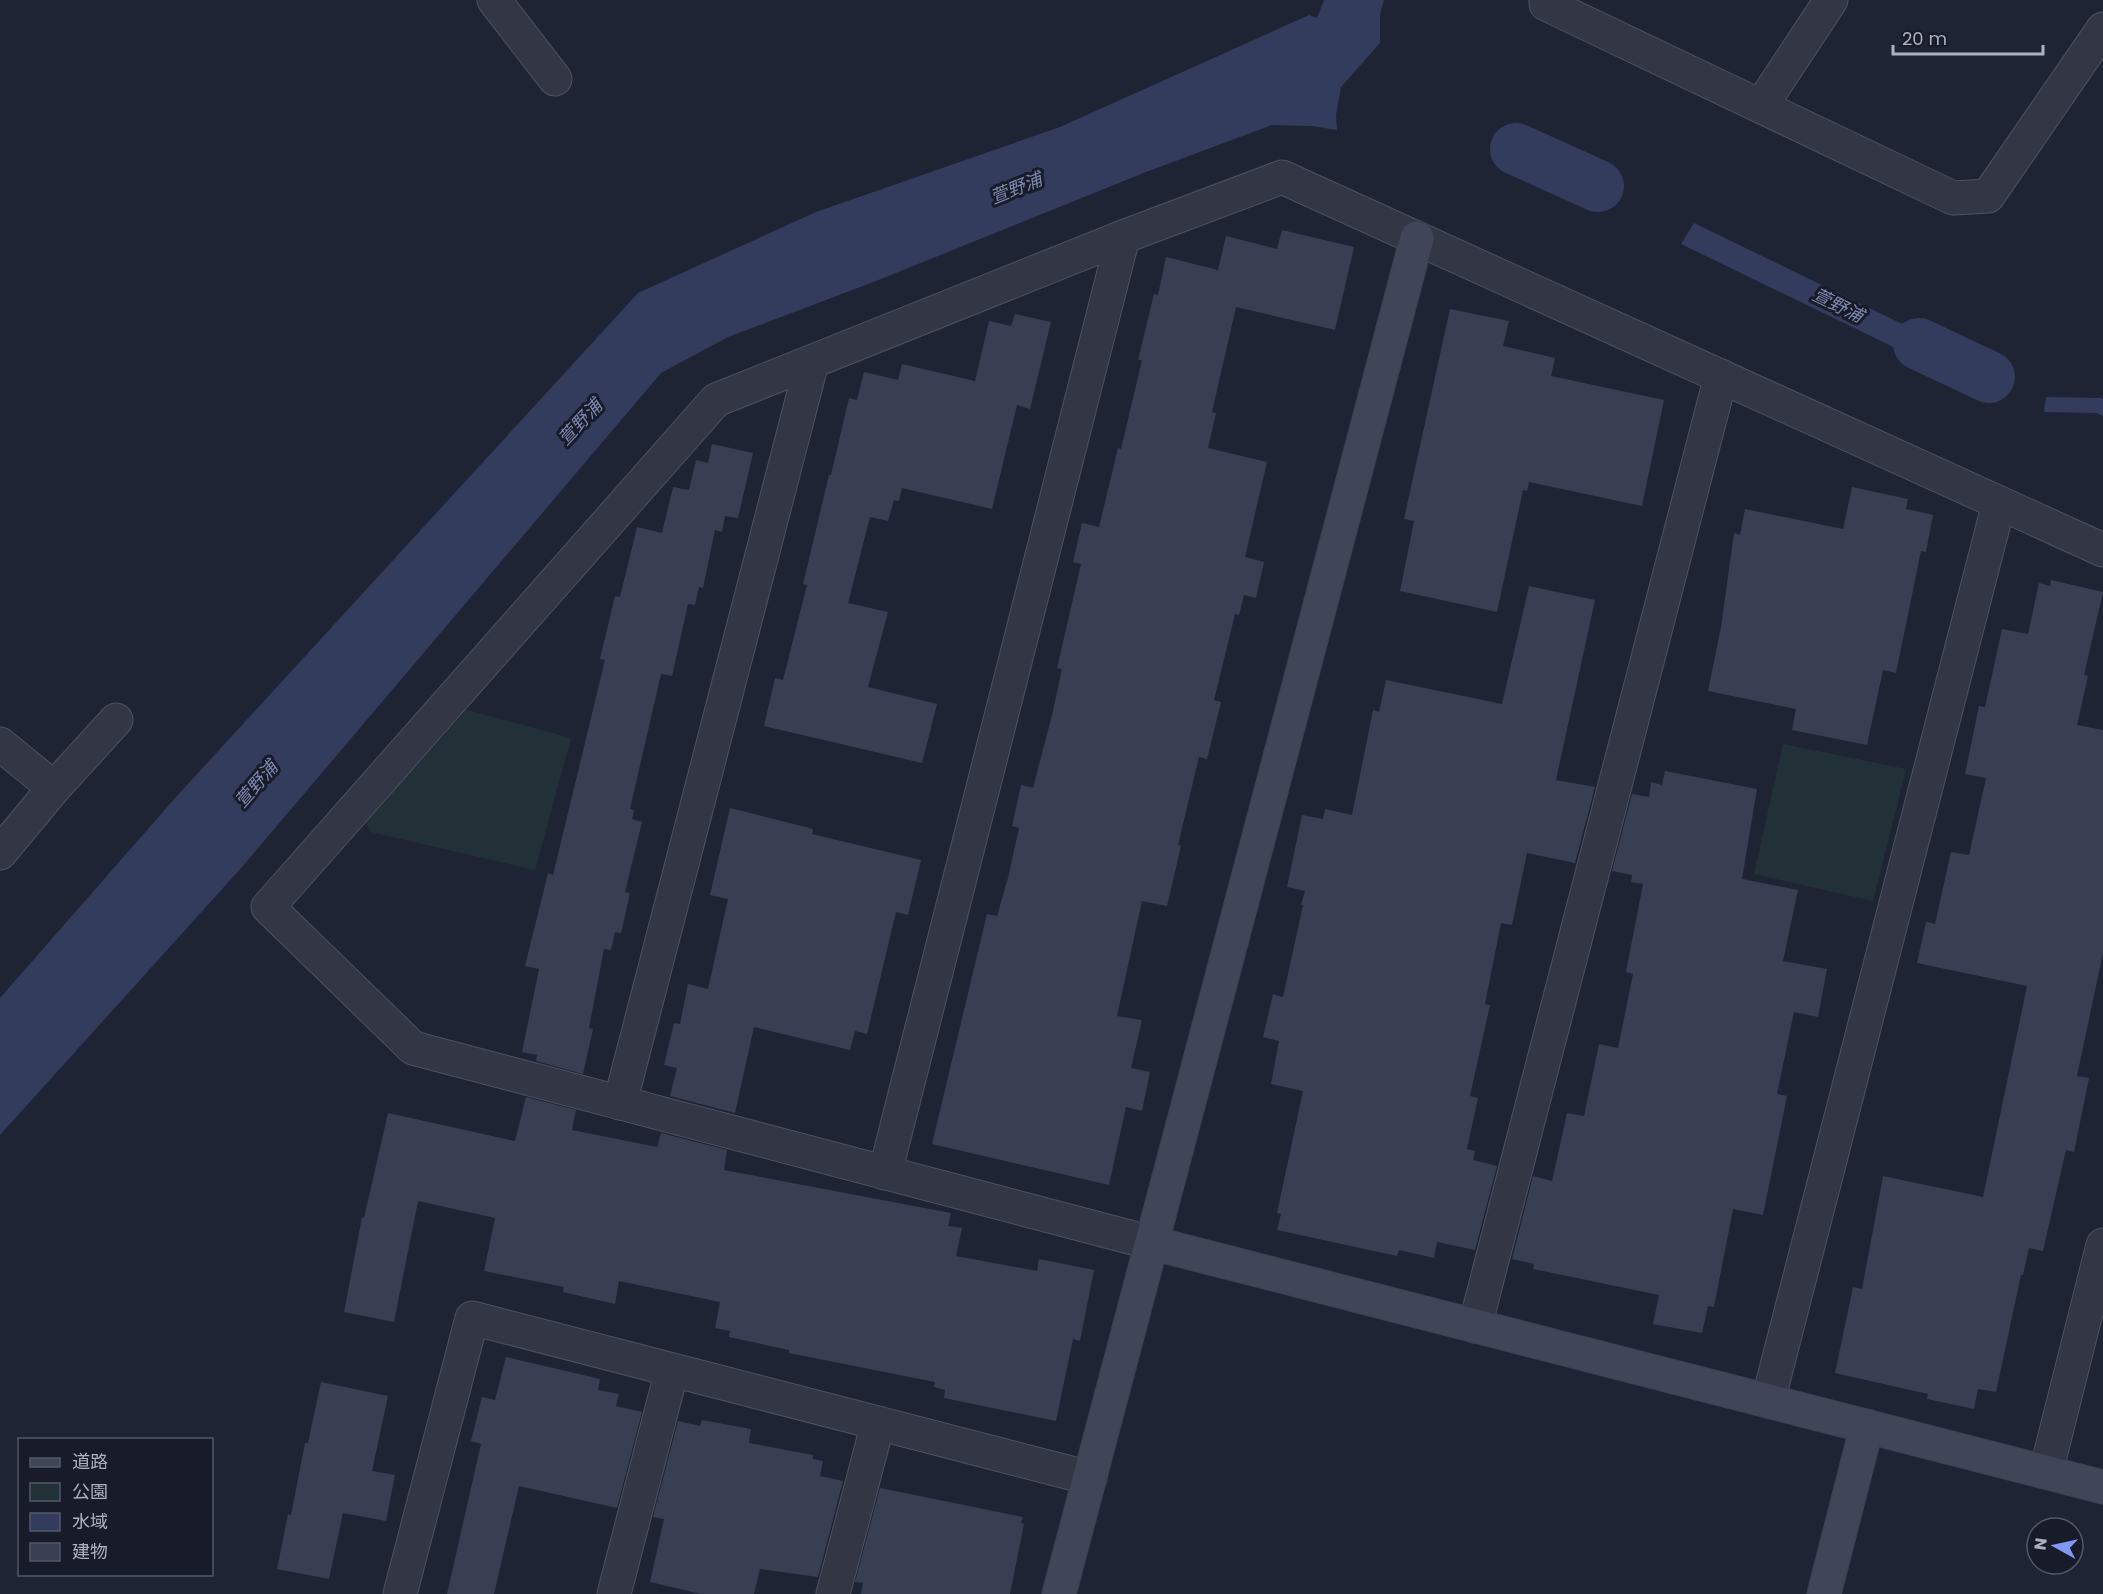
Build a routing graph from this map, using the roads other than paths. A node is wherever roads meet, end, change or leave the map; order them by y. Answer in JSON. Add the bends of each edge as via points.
{"nodes":[{"id":1,"x":495,"y":0,"type":"edge"},
{"id":2,"x":1546,"y":0,"type":"edge"},
{"id":3,"x":1831,"y":0,"type":"edge"},
{"id":4,"x":2103,"y":29,"type":"edge"},
{"id":5,"x":555,"y":79,"type":"dead end"},
{"id":6,"x":1761,"y":106,"type":"junction"},
{"id":7,"x":1123,"y":237,"type":"junction"},
{"id":8,"x":1418,"y":238,"type":"junction"},
{"id":9,"x":813,"y":362,"type":"junction"},
{"id":10,"x":1721,"y":376,"type":"junction"},
{"id":11,"x":1999,"y":502,"type":"junction"},
{"id":12,"x":2103,"y":550,"type":"edge"},
{"id":13,"x":116,"y":720,"type":"dead end"},
{"id":14,"x":0,"y":744,"type":"edge"},
{"id":15,"x":54,"y":788,"type":"junction"},
{"id":16,"x":0,"y":853,"type":"edge"},
{"id":17,"x":620,"y":1103,"type":"junction"},
{"id":18,"x":885,"y":1173,"type":"junction"},
{"id":19,"x":1152,"y":1243,"type":"junction"},
{"id":20,"x":2103,"y":1245,"type":"edge"},
{"id":21,"x":1475,"y":1326,"type":"junction"},
{"id":22,"x":672,"y":1370,"type":"junction"},
{"id":23,"x":1768,"y":1401,"type":"junction"},
{"id":24,"x":878,"y":1423,"type":"junction"},
{"id":25,"x":1867,"y":1426,"type":"junction"},
{"id":26,"x":2046,"y":1472,"type":"junction"},
{"id":27,"x":1090,"y":1478,"type":"junction"},
{"id":28,"x":2103,"y":1486,"type":"edge"},
{"id":29,"x":400,"y":1594,"type":"edge"},
{"id":30,"x":614,"y":1594,"type":"edge"},
{"id":31,"x":833,"y":1594,"type":"edge"},
{"id":32,"x":1059,"y":1594,"type":"edge"},
{"id":33,"x":1824,"y":1594,"type":"edge"}],
"edges":[{"from":1,"to":5,"type":"street"},
{"from":2,"to":6,"type":"street","via":[[1546,4]]},
{"from":3,"to":6,"type":"street"},
{"from":4,"to":6,"type":"street","via":[[1988,196],[1953,198]]},
{"from":7,"to":8,"type":"street","via":[[1282,177]]},
{"from":7,"to":9,"type":"street"},
{"from":7,"to":18,"type":"street"},
{"from":8,"to":10,"type":"street"},
{"from":8,"to":19,"type":"street"},
{"from":9,"to":17,"type":"street"},
{"from":9,"to":17,"type":"street","via":[[716,400],[268,906],[413,1048]]},
{"from":10,"to":11,"type":"street"},
{"from":10,"to":21,"type":"street"},
{"from":11,"to":12,"type":"street"},
{"from":11,"to":23,"type":"street"},
{"from":13,"to":15,"type":"street"},
{"from":14,"to":15,"type":"street"},
{"from":15,"to":16,"type":"street"},
{"from":17,"to":18,"type":"street"},
{"from":18,"to":19,"type":"street"},
{"from":19,"to":21,"type":"street"},
{"from":19,"to":27,"type":"street"},
{"from":20,"to":26,"type":"street"},
{"from":21,"to":23,"type":"street"},
{"from":22,"to":24,"type":"street"},
{"from":22,"to":29,"type":"street","via":[[472,1318]]},
{"from":22,"to":30,"type":"street"},
{"from":23,"to":25,"type":"street"},
{"from":24,"to":27,"type":"street"},
{"from":24,"to":31,"type":"street"},
{"from":25,"to":26,"type":"street"},
{"from":25,"to":33,"type":"street"},
{"from":26,"to":28,"type":"street"},
{"from":27,"to":32,"type":"street"}]}
